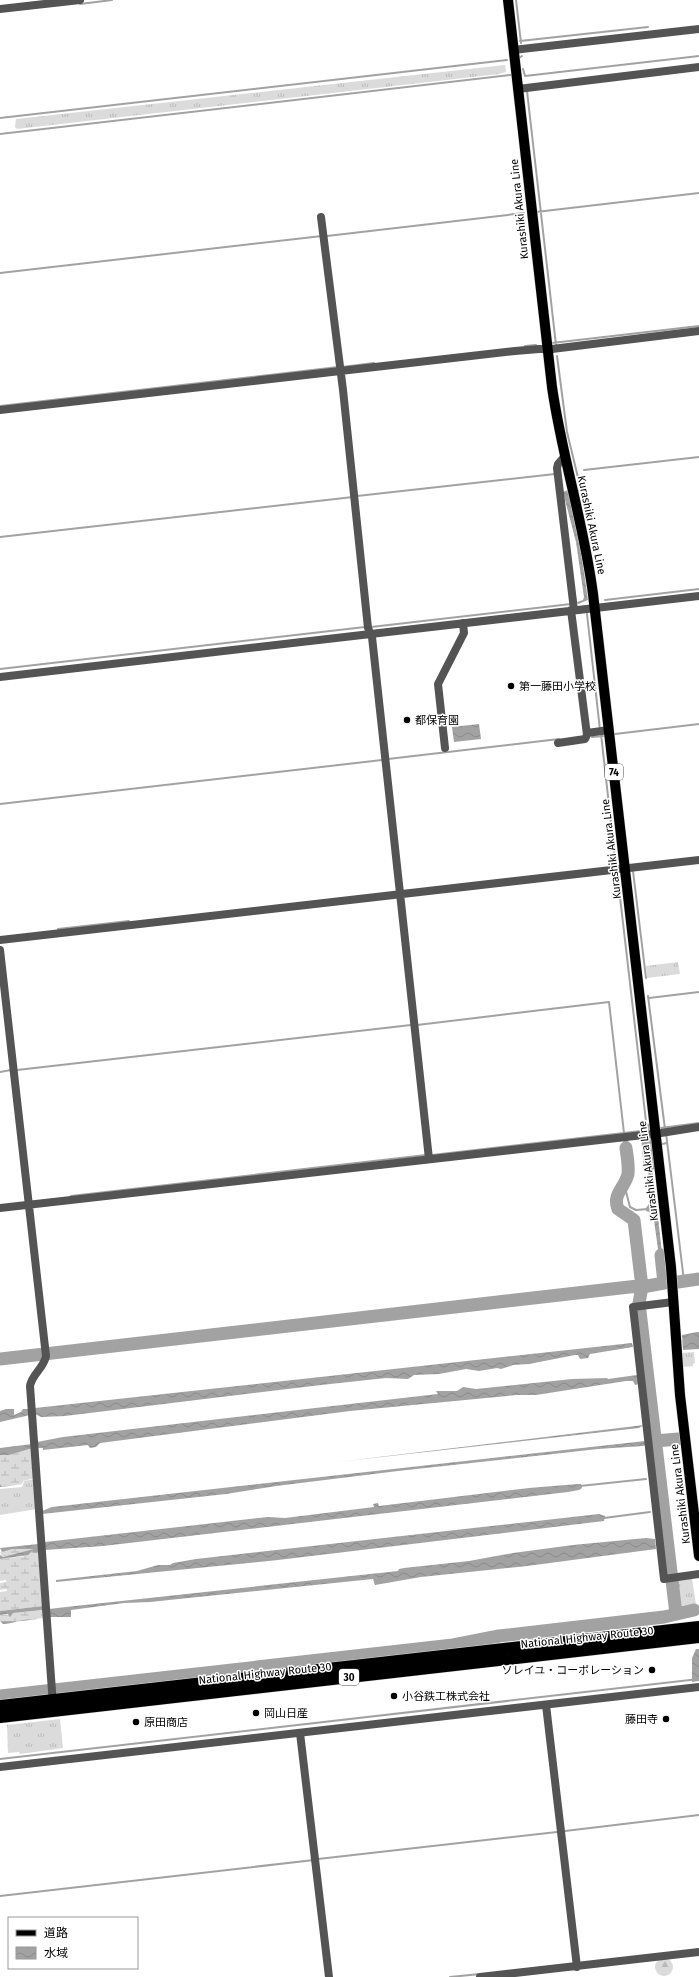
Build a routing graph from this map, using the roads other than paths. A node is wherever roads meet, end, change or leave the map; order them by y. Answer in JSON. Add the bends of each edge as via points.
{"nodes":[{"id":1,"x":80,"y":0,"type":"edge"},
{"id":2,"x":508,"y":0,"type":"edge"},
{"id":3,"x":0,"y":9,"type":"edge"},
{"id":4,"x":699,"y":29,"type":"edge"},
{"id":5,"x":513,"y":50,"type":"junction"},
{"id":6,"x":699,"y":67,"type":"edge"},
{"id":7,"x":518,"y":88,"type":"junction"},
{"id":8,"x":321,"y":217,"type":"dead end"},
{"id":9,"x":699,"y":331,"type":"edge"},
{"id":10,"x":547,"y":349,"type":"junction"},
{"id":11,"x":340,"y":368,"type":"junction"},
{"id":12,"x":0,"y":410,"type":"edge"},
{"id":13,"x":564,"y":457,"type":"junction"},
{"id":14,"x":699,"y":596,"type":"edge"},
{"id":15,"x":573,"y":607,"type":"junction"},
{"id":16,"x":595,"y":608,"type":"junction"},
{"id":17,"x":463,"y":623,"type":"junction"},
{"id":18,"x":370,"y":634,"type":"junction"},
{"id":19,"x":0,"y":676,"type":"edge"},
{"id":20,"x":603,"y":731,"type":"junction"},
{"id":21,"x":587,"y":733,"type":"junction"},
{"id":22,"x":558,"y":743,"type":"dead end"},
{"id":23,"x":445,"y":748,"type":"dead end"},
{"id":24,"x":699,"y":860,"type":"edge"},
{"id":25,"x":619,"y":870,"type":"junction"},
{"id":26,"x":400,"y":894,"type":"junction"},
{"id":27,"x":0,"y":940,"type":"edge"},
{"id":28,"x":0,"y":950,"type":"edge"},
{"id":29,"x":699,"y":1127,"type":"edge"},
{"id":30,"x":656,"y":1133,"type":"junction"},
{"id":31,"x":429,"y":1159,"type":"junction"},
{"id":32,"x":28,"y":1202,"type":"junction"},
{"id":33,"x":0,"y":1208,"type":"edge"},
{"id":34,"x":673,"y":1302,"type":"junction"},
{"id":35,"x":699,"y":1556,"type":"edge"},
{"id":36,"x":699,"y":1574,"type":"edge"},
{"id":37,"x":699,"y":1627,"type":"edge"},
{"id":38,"x":699,"y":1637,"type":"edge"},
{"id":39,"x":699,"y":1687,"type":"edge"},
{"id":40,"x":52,"y":1702,"type":"junction"},
{"id":41,"x":546,"y":1705,"type":"junction"},
{"id":42,"x":0,"y":1706,"type":"edge"},
{"id":43,"x":0,"y":1717,"type":"edge"},
{"id":44,"x":300,"y":1733,"type":"junction"},
{"id":45,"x":0,"y":1767,"type":"edge"},
{"id":46,"x":699,"y":1952,"type":"edge"},
{"id":47,"x":577,"y":1967,"type":"junction"},
{"id":48,"x":328,"y":1977,"type":"edge"},
{"id":49,"x":480,"y":1977,"type":"edge"}],
"edges":[{"from":1,"to":3,"type":"street"},
{"from":2,"to":5,"type":"main road","name":"Kurashiki Akura Line","number":"74"},
{"from":4,"to":5,"type":"street"},
{"from":5,"to":7,"type":"main road","name":"Kurashiki Akura Line","number":"74"},
{"from":6,"to":7,"type":"street"},
{"from":7,"to":10,"type":"main road","name":"Kurashiki Akura Line","number":"74"},
{"from":8,"to":11,"type":"street"},
{"from":9,"to":10,"type":"street"},
{"from":10,"to":11,"type":"street"},
{"from":10,"to":13,"type":"main road","name":"Kurashiki Akura Line","number":"74","via":[[555,413]]},
{"from":11,"to":12,"type":"street"},
{"from":11,"to":18,"type":"street"},
{"from":13,"to":15,"type":"street","via":[[557,468]]},
{"from":13,"to":16,"type":"main road","name":"Kurashiki Akura Line","number":"74","via":[[585,542]]},
{"from":14,"to":16,"type":"street"},
{"from":15,"to":16,"type":"street"},
{"from":15,"to":17,"type":"street"},
{"from":15,"to":21,"type":"street"},
{"from":16,"to":20,"type":"main road","name":"Kurashiki Akura Line","number":"74"},
{"from":17,"to":18,"type":"street"},
{"from":17,"to":23,"type":"street","via":[[464,633],[438,684]]},
{"from":18,"to":19,"type":"street"},
{"from":18,"to":26,"type":"street"},
{"from":20,"to":21,"type":"street"},
{"from":20,"to":25,"type":"main road","name":"Kurashiki Akura Line","number":"74"},
{"from":21,"to":22,"type":"street","via":[[586,739]]},
{"from":24,"to":25,"type":"street"},
{"from":25,"to":26,"type":"street"},
{"from":25,"to":30,"type":"main road","name":"Kurashiki Akura Line","number":"74"},
{"from":26,"to":27,"type":"street"},
{"from":26,"to":31,"type":"street"},
{"from":28,"to":32,"type":"street"},
{"from":29,"to":30,"type":"street"},
{"from":30,"to":31,"type":"street"},
{"from":30,"to":34,"type":"main road","name":"Kurashiki Akura Line","number":"74"},
{"from":31,"to":32,"type":"street"},
{"from":32,"to":33,"type":"street"},
{"from":32,"to":40,"type":"street","via":[[46,1353],[43,1364],[31,1380],[30,1386]]},
{"from":34,"to":35,"type":"main road","name":"Kurashiki Akura Line","number":"74","via":[[680,1395]]},
{"from":34,"to":36,"type":"street","via":[[633,1307],[664,1579]]},
{"from":37,"to":40,"type":"highway","name":"National Highway Route 30","number":"30"},
{"from":38,"to":40,"type":"highway","name":"National Highway Route 30","number":"30"},
{"from":39,"to":41,"type":"street"},
{"from":40,"to":42,"type":"highway","name":"National Highway Route 30","number":"30"},
{"from":40,"to":43,"type":"highway","name":"National Highway Route 30","number":"30"},
{"from":41,"to":44,"type":"street"},
{"from":41,"to":47,"type":"street"},
{"from":44,"to":45,"type":"street"},
{"from":44,"to":48,"type":"street"},
{"from":46,"to":47,"type":"street"},
{"from":47,"to":49,"type":"street"}]}
